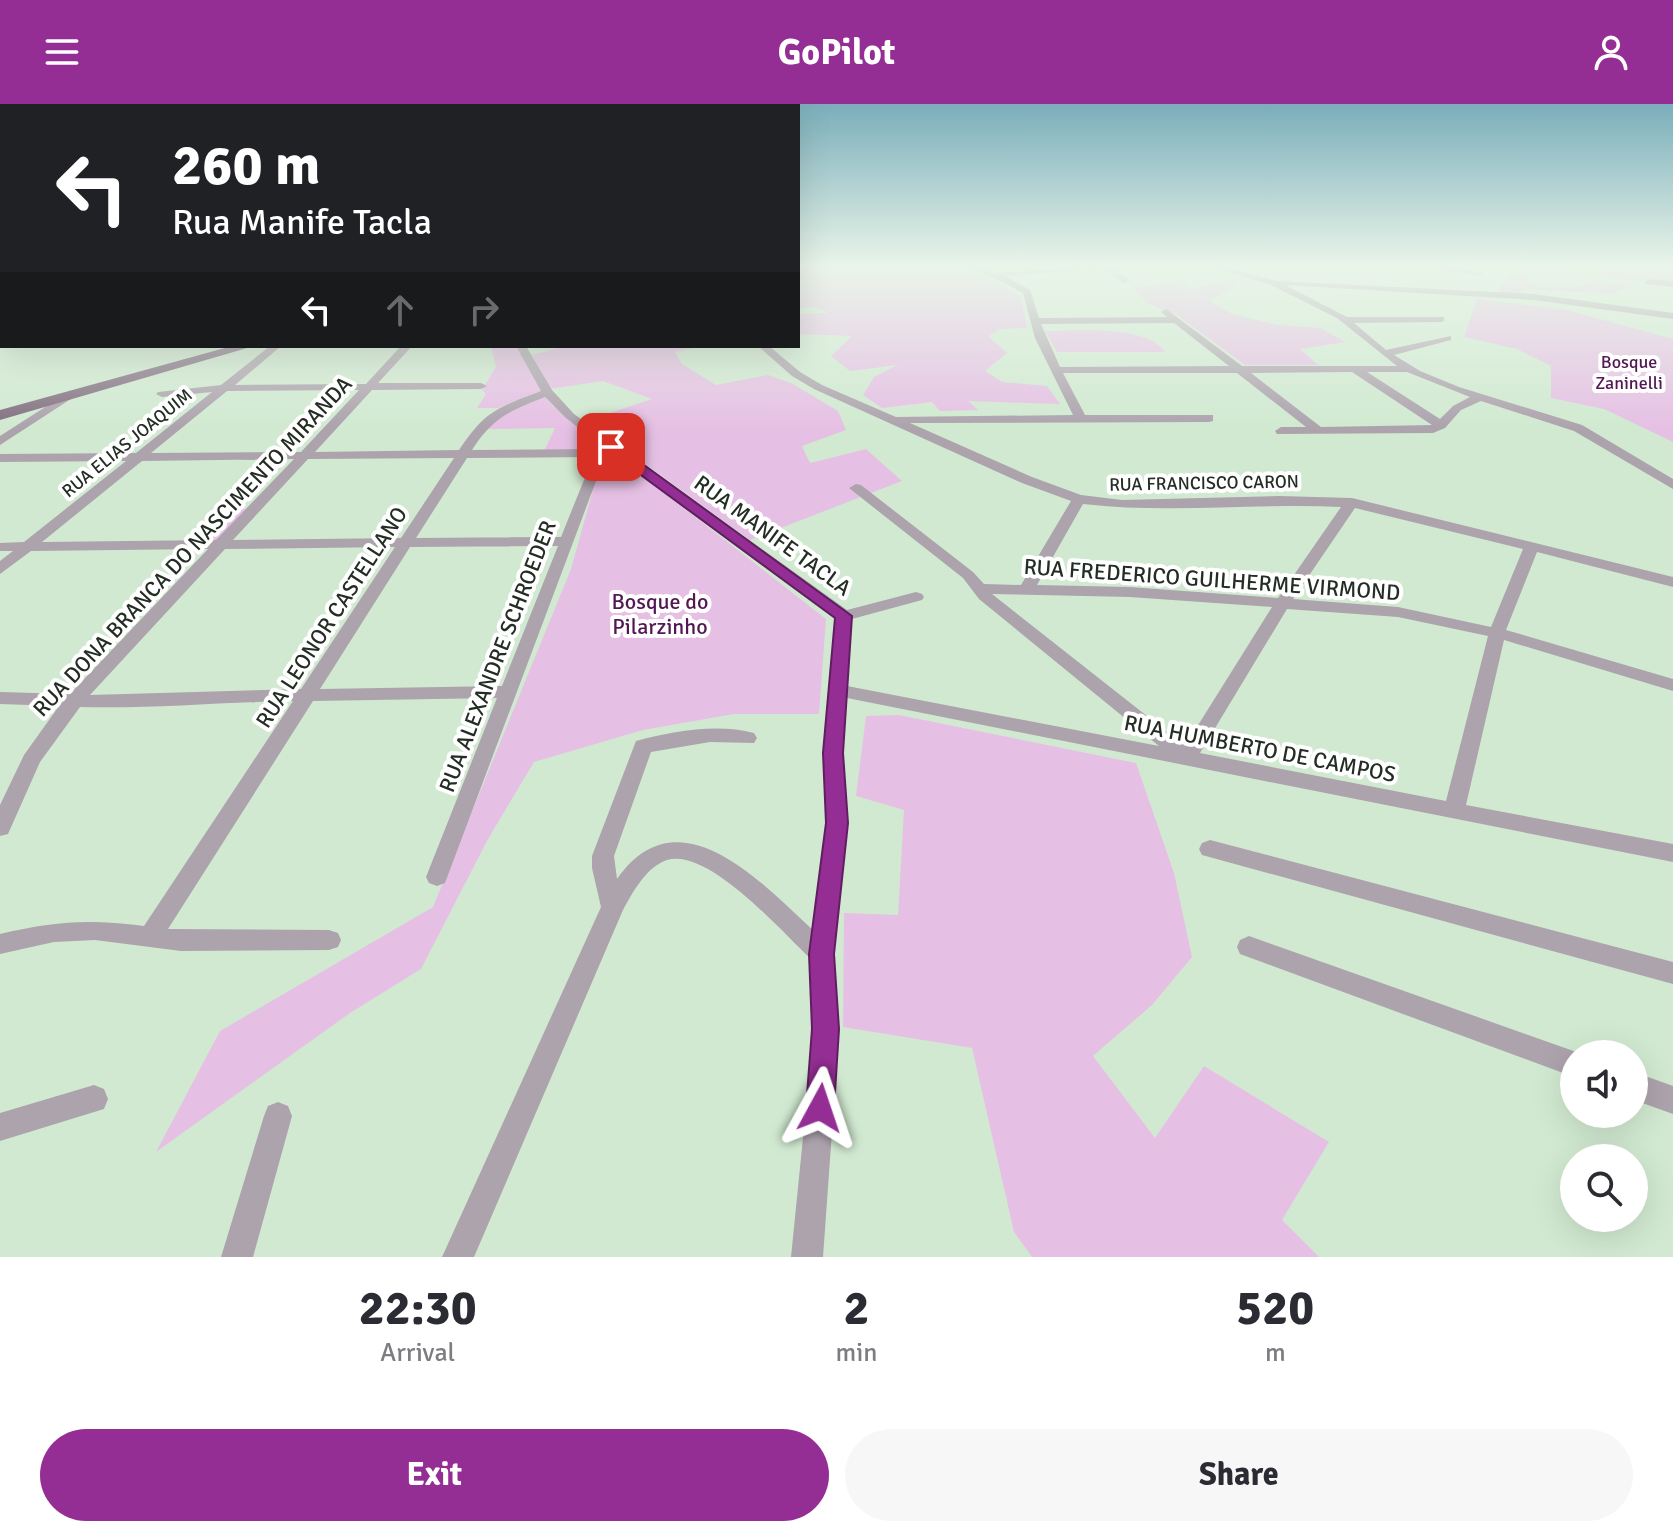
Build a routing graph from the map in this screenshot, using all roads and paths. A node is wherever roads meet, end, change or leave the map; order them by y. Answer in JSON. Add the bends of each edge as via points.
{"nodes":[{"id":1,"x":1035,"y":321,"type":"joint"},
{"id":2,"x":1062,"y":321,"type":"edge"},
{"id":3,"x":1177,"y":321,"type":"edge"},
{"id":4,"x":1348,"y":321,"type":"edge"},
{"id":5,"x":1447,"y":338,"type":"dead end"},
{"id":6,"x":240,"y":348,"type":"edge"},
{"id":7,"x":274,"y":348,"type":"edge"},
{"id":8,"x":405,"y":348,"type":"edge"},
{"id":9,"x":525,"y":348,"type":"edge"},
{"id":10,"x":765,"y":348,"type":"edge"},
{"id":11,"x":1384,"y":353,"type":"junction"},
{"id":12,"x":1355,"y":369,"type":"junction"},
{"id":13,"x":1408,"y":369,"type":"junction"},
{"id":14,"x":1057,"y":370,"type":"junction"},
{"id":15,"x":1240,"y":370,"type":"junction"},
{"id":16,"x":481,"y":386,"type":"dead end"},
{"id":17,"x":368,"y":388,"type":"junction"},
{"id":18,"x":223,"y":389,"type":"junction"},
{"id":19,"x":547,"y":392,"type":"junction"},
{"id":20,"x":162,"y":394,"type":"dead end"},
{"id":21,"x":71,"y":395,"type":"junction"},
{"id":22,"x":1480,"y":397,"type":"junction"},
{"id":23,"x":0,"y":415,"type":"edge"},
{"id":24,"x":1080,"y":418,"type":"junction"},
{"id":25,"x":1209,"y":418,"type":"dead end"},
{"id":26,"x":893,"y":420,"type":"junction"},
{"id":27,"x":1441,"y":425,"type":"junction"},
{"id":28,"x":1281,"y":431,"type":"dead end"},
{"id":29,"x":1319,"y":431,"type":"junction"},
{"id":30,"x":0,"y":441,"type":"edge"},
{"id":31,"x":463,"y":454,"type":"junction"},
{"id":32,"x":305,"y":455,"type":"junction"},
{"id":33,"x":138,"y":457,"type":"junction"},
{"id":34,"x":0,"y":458,"type":"edge"},
{"id":35,"x":1673,"y":485,"type":"edge"},
{"id":36,"x":856,"y":488,"type":"dead end"},
{"id":37,"x":1079,"y":499,"type":"junction"},
{"id":38,"x":1352,"y":502,"type":"junction"},
{"id":39,"x":567,"y":541,"type":"junction"},
{"id":40,"x":405,"y":543,"type":"junction"},
{"id":41,"x":221,"y":545,"type":"junction"},
{"id":42,"x":1532,"y":545,"type":"junction"},
{"id":43,"x":0,"y":547,"type":"edge"},
{"id":44,"x":27,"y":547,"type":"junction"},
{"id":45,"x":0,"y":569,"type":"edge"},
{"id":46,"x":1673,"y":582,"type":"edge"},
{"id":47,"x":980,"y":589,"type":"junction"},
{"id":48,"x":1027,"y":589,"type":"junction"},
{"id":49,"x":916,"y":597,"type":"dead end"},
{"id":50,"x":1283,"y":602,"type":"junction"},
{"id":51,"x":844,"y":616,"type":"junction"},
{"id":52,"x":1497,"y":633,"type":"junction"},
{"id":53,"x":1673,"y":685,"type":"edge"},
{"id":54,"x":838,"y":690,"type":"junction"},
{"id":55,"x":509,"y":692,"type":"junction"},
{"id":56,"x":307,"y":695,"type":"junction"},
{"id":57,"x":0,"y":698,"type":"edge"},
{"id":58,"x":73,"y":701,"type":"junction"},
{"id":59,"x":747,"y":738,"type":"dead end"},
{"id":60,"x":1187,"y":758,"type":"junction"},
{"id":61,"x":1454,"y":810,"type":"junction"},
{"id":62,"x":0,"y":828,"type":"edge"},
{"id":63,"x":1210,"y":849,"type":"dead end"},
{"id":64,"x":1673,"y":853,"type":"edge"},
{"id":65,"x":437,"y":877,"type":"dead end"},
{"id":66,"x":613,"y":907,"type":"junction"},
{"id":67,"x":149,"y":938,"type":"junction"},
{"id":68,"x":329,"y":940,"type":"dead end"},
{"id":69,"x":0,"y":944,"type":"edge"},
{"id":70,"x":1249,"y":947,"type":"dead end"},
{"id":71,"x":822,"y":954,"type":"junction"},
{"id":72,"x":1673,"y":973,"type":"edge"},
{"id":73,"x":1560,"y":1059,"type":"edge"},
{"id":74,"x":1648,"y":1091,"type":"edge"},
{"id":75,"x":94,"y":1099,"type":"dead end"},
{"id":76,"x":1673,"y":1100,"type":"edge"},
{"id":77,"x":278,"y":1116,"type":"dead end"},
{"id":78,"x":0,"y":1127,"type":"edge"},
{"id":79,"x":237,"y":1257,"type":"edge"},
{"id":80,"x":458,"y":1257,"type":"edge"},
{"id":81,"x":807,"y":1257,"type":"edge"}],
"edges":[{"from":1,"to":2,"type":"street"},
{"from":1,"to":14,"type":"street"},
{"from":3,"to":15,"type":"street"},
{"from":4,"to":11,"type":"street"},
{"from":5,"to":11,"type":"street"},
{"from":6,"to":21,"type":"main road"},
{"from":7,"to":18,"type":"street","name":"RUA ELIAS JOAQUIM"},
{"from":8,"to":17,"type":"street","name":"RUA DONA BRANCA DO NASCIMENTO MIRANDA"},
{"from":9,"to":19,"type":"street"},
{"from":10,"to":26,"type":"street","name":"RUA FRANCISCO CARON","via":[[806,381]]},
{"from":11,"to":13,"type":"street"},
{"from":12,"to":13,"type":"street"},
{"from":12,"to":15,"type":"street"},
{"from":12,"to":27,"type":"street"},
{"from":13,"to":22,"type":"street"},
{"from":14,"to":15,"type":"street"},
{"from":14,"to":24,"type":"street"},
{"from":15,"to":29,"type":"street"},
{"from":16,"to":17,"type":"street"},
{"from":17,"to":18,"type":"street"},
{"from":17,"to":32,"type":"street","name":"RUA DONA BRANCA DO NASCIMENTO MIRANDA"},
{"from":18,"to":20,"type":"street"},
{"from":18,"to":33,"type":"street","name":"RUA ELIAS JOAQUIM"},
{"from":19,"to":31,"type":"street","name":"RUA LEONOR CASTELLANO","via":[[492,415]]},
{"from":19,"to":51,"type":"street","name":"RUA MANIFE TACLA","via":[[652,478]]},
{"from":21,"to":23,"type":"main road"},
{"from":21,"to":30,"type":"street"},
{"from":22,"to":27,"type":"street","via":[[1457,408]]},
{"from":22,"to":35,"type":"street","via":[[1578,428]]},
{"from":24,"to":25,"type":"street"},
{"from":24,"to":26,"type":"street"},
{"from":26,"to":37,"type":"street","name":"RUA FRANCISCO CARON"},
{"from":27,"to":29,"type":"street"},
{"from":28,"to":29,"type":"street"},
{"from":31,"to":32,"type":"street"},
{"from":31,"to":39,"type":"street","name":"RUA ALEXANDRE SCHROEDER","via":[[594,453],[598,460]]},
{"from":31,"to":40,"type":"street","name":"RUA LEONOR CASTELLANO"},
{"from":32,"to":33,"type":"street"},
{"from":32,"to":41,"type":"street","name":"RUA DONA BRANCA DO NASCIMENTO MIRANDA"},
{"from":33,"to":34,"type":"street"},
{"from":33,"to":44,"type":"street","name":"RUA ELIAS JOAQUIM"},
{"from":36,"to":47,"type":"street"},
{"from":37,"to":38,"type":"street","name":"RUA FRANCISCO CARON","via":[[1122,504]]},
{"from":37,"to":48,"type":"street"},
{"from":38,"to":42,"type":"street","name":"RUA FRANCISCO CARON"},
{"from":38,"to":50,"type":"street"},
{"from":39,"to":40,"type":"street"},
{"from":39,"to":55,"type":"street","name":"RUA ALEXANDRE SCHROEDER"},
{"from":40,"to":41,"type":"street"},
{"from":40,"to":56,"type":"street","name":"RUA LEONOR CASTELLANO"},
{"from":41,"to":44,"type":"street"},
{"from":41,"to":58,"type":"street","name":"RUA DONA BRANCA DO NASCIMENTO MIRANDA"},
{"from":42,"to":46,"type":"street","name":"RUA FRANCISCO CARON"},
{"from":42,"to":52,"type":"street"},
{"from":43,"to":44,"type":"street"},
{"from":44,"to":45,"type":"street","name":"RUA ELIAS JOAQUIM"},
{"from":47,"to":48,"type":"street","name":"RUA FREDERICO GUILHERME VIRMOND"},
{"from":47,"to":60,"type":"street"},
{"from":48,"to":50,"type":"street","name":"RUA FREDERICO GUILHERME VIRMOND"},
{"from":49,"to":51,"type":"street"},
{"from":50,"to":52,"type":"street","name":"RUA FREDERICO GUILHERME VIRMOND","via":[[1398,612]]},
{"from":50,"to":60,"type":"street"},
{"from":51,"to":54,"type":"street","name":"RUA MANIFE TACLA"},
{"from":52,"to":53,"type":"street","name":"RUA FREDERICO GUILHERME VIRMOND"},
{"from":52,"to":61,"type":"street"},
{"from":54,"to":60,"type":"street","name":"RUA HUMBERTO DE CAMPOS"},
{"from":54,"to":71,"type":"street","name":"RUA MANIFE TACLA","via":[[833,753],[837,823]]},
{"from":55,"to":56,"type":"street"},
{"from":55,"to":65,"type":"street","name":"RUA ALEXANDRE SCHROEDER"},
{"from":56,"to":58,"type":"street"},
{"from":56,"to":67,"type":"street","name":"RUA LEONOR CASTELLANO"},
{"from":57,"to":58,"type":"street"},
{"from":58,"to":62,"type":"street","name":"RUA DONA BRANCA DO NASCIMENTO MIRANDA","via":[[31,760]]},
{"from":59,"to":66,"type":"street","via":[[710,735],[643,746],[603,856]]},
{"from":60,"to":61,"type":"street","name":"RUA HUMBERTO DE CAMPOS"},
{"from":61,"to":64,"type":"street","name":"RUA HUMBERTO DE CAMPOS"},
{"from":63,"to":72,"type":"street"},
{"from":66,"to":71,"type":"street","via":[[641,866],[655,856],[688,850],[723,867]]},
{"from":66,"to":80,"type":"street"},
{"from":67,"to":68,"type":"street"},
{"from":67,"to":69,"type":"street","via":[[81,930]]},
{"from":70,"to":73,"type":"street"},
{"from":71,"to":81,"type":"street","name":"RUA MANIFE TACLA","via":[[825,1048]]},
{"from":74,"to":76,"type":"street"},
{"from":75,"to":78,"type":"street"},
{"from":77,"to":79,"type":"street"}]}
